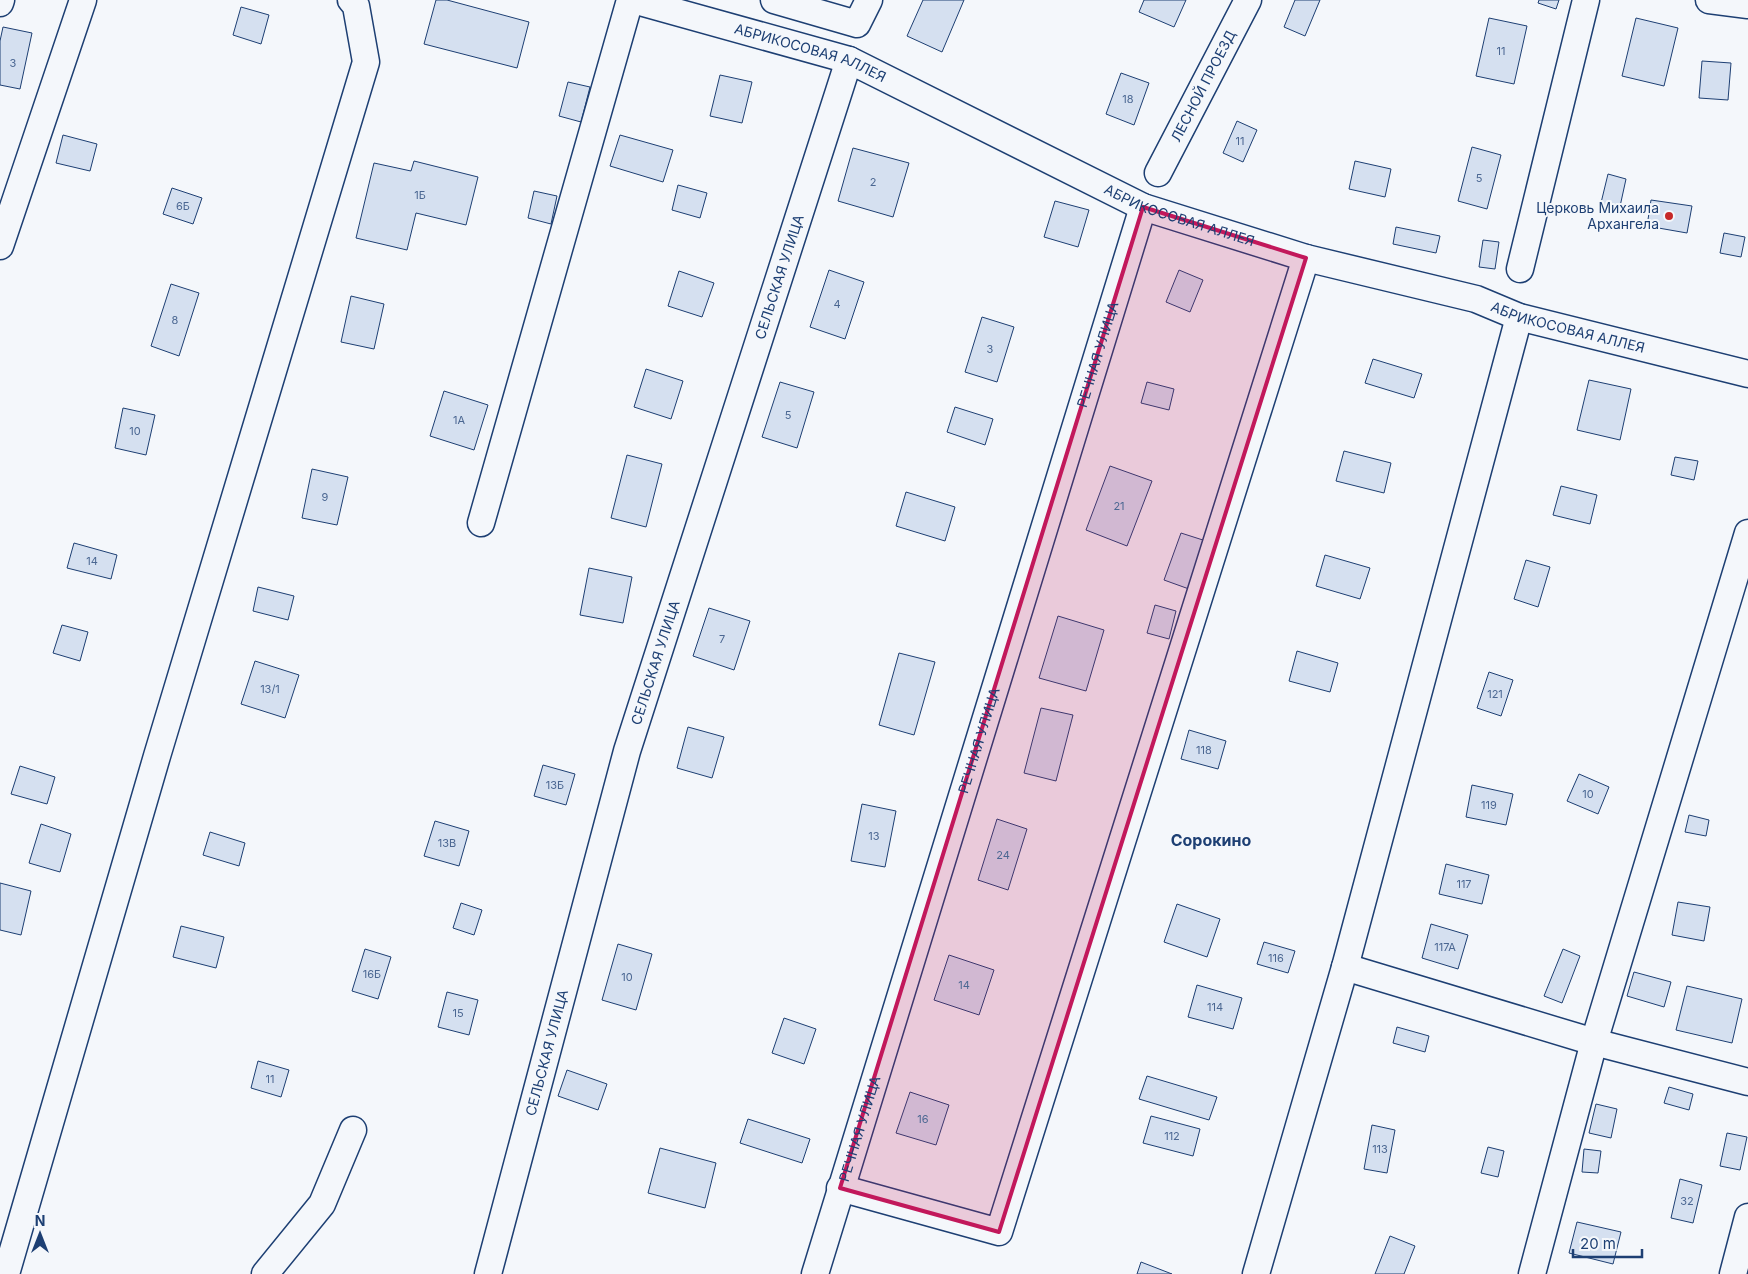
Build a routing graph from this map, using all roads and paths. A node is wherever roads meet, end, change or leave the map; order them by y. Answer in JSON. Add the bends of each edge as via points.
{"nodes":[{"id":1,"x":83,"y":0,"type":"edge"},
{"id":2,"x":351,"y":0,"type":"edge"},
{"id":3,"x":632,"y":0,"type":"edge"},
{"id":4,"x":774,"y":0,"type":"edge"},
{"id":5,"x":869,"y":0,"type":"edge"},
{"id":6,"x":1248,"y":0,"type":"edge"},
{"id":7,"x":1586,"y":0,"type":"edge"},
{"id":8,"x":1709,"y":0,"type":"edge"},
{"id":9,"x":1748,"y":5,"type":"edge"},
{"id":10,"x":849,"y":60,"type":"junction"},
{"id":11,"x":1158,"y":173,"type":"dead end"},
{"id":12,"x":1143,"y":207,"type":"junction"},
{"id":13,"x":0,"y":246,"type":"edge"},
{"id":14,"x":1306,"y":258,"type":"junction"},
{"id":15,"x":1520,"y":270,"type":"dead end"},
{"id":16,"x":1519,"y":317,"type":"junction"},
{"id":17,"x":1748,"y":374,"type":"edge"},
{"id":18,"x":481,"y":523,"type":"dead end"},
{"id":19,"x":1748,"y":533,"type":"edge"},
{"id":20,"x":1345,"y":967,"type":"junction"},
{"id":21,"x":1594,"y":1042,"type":"junction"},
{"id":22,"x":1748,"y":1082,"type":"edge"},
{"id":23,"x":352,"y":1130,"type":"dead end"},
{"id":24,"x":840,"y":1188,"type":"junction"},
{"id":25,"x":1748,"y":1217,"type":"edge"},
{"id":26,"x":6,"y":1274,"type":"edge"},
{"id":27,"x":265,"y":1274,"type":"edge"},
{"id":28,"x":488,"y":1274,"type":"edge"},
{"id":29,"x":815,"y":1274,"type":"edge"},
{"id":30,"x":1256,"y":1274,"type":"edge"},
{"id":31,"x":1532,"y":1274,"type":"edge"},
{"id":32,"x":1733,"y":1274,"type":"edge"}],
"edges":[{"from":1,"to":13,"type":"street"},
{"from":2,"to":26,"type":"street","via":[[356,6],[366,62],[157,756]]},
{"from":3,"to":10,"type":"street","name":"АБРИКОСОВАЯ АЛЛЕЯ"},
{"from":3,"to":18,"type":"street"},
{"from":4,"to":5,"type":"street","via":[[857,24]]},
{"from":6,"to":11,"type":"street","name":"ЛЕСНОЙ ПРОЕЗД"},
{"from":7,"to":15,"type":"street"},
{"from":8,"to":9,"type":"street"},
{"from":10,"to":12,"type":"street","name":"АБРИКОСОВАЯ АЛЛЕЯ"},
{"from":10,"to":28,"type":"street","name":"СЕЛЬСКАЯ УЛИЦА","via":[[627,751]]},
{"from":12,"to":14,"type":"street","name":"АБРИКОСОВАЯ АЛЛЕЯ"},
{"from":12,"to":24,"type":"street","name":"РЕЧНАЯ УЛИЦА"},
{"from":14,"to":16,"type":"street","name":"АБРИКОСОВАЯ АЛЛЕЯ","via":[[1476,300]]},
{"from":14,"to":24,"type":"street","via":[[999,1232]]},
{"from":16,"to":17,"type":"street","name":"АБРИКОСОВАЯ АЛЛЕЯ"},
{"from":16,"to":20,"type":"street"},
{"from":19,"to":21,"type":"street"},
{"from":20,"to":21,"type":"street"},
{"from":20,"to":30,"type":"street"},
{"from":21,"to":22,"type":"street"},
{"from":21,"to":31,"type":"street"},
{"from":23,"to":27,"type":"street","via":[[322,1204]]},
{"from":24,"to":29,"type":"street","name":"РЕЧНАЯ УЛИЦА"},
{"from":25,"to":32,"type":"street"}]}
